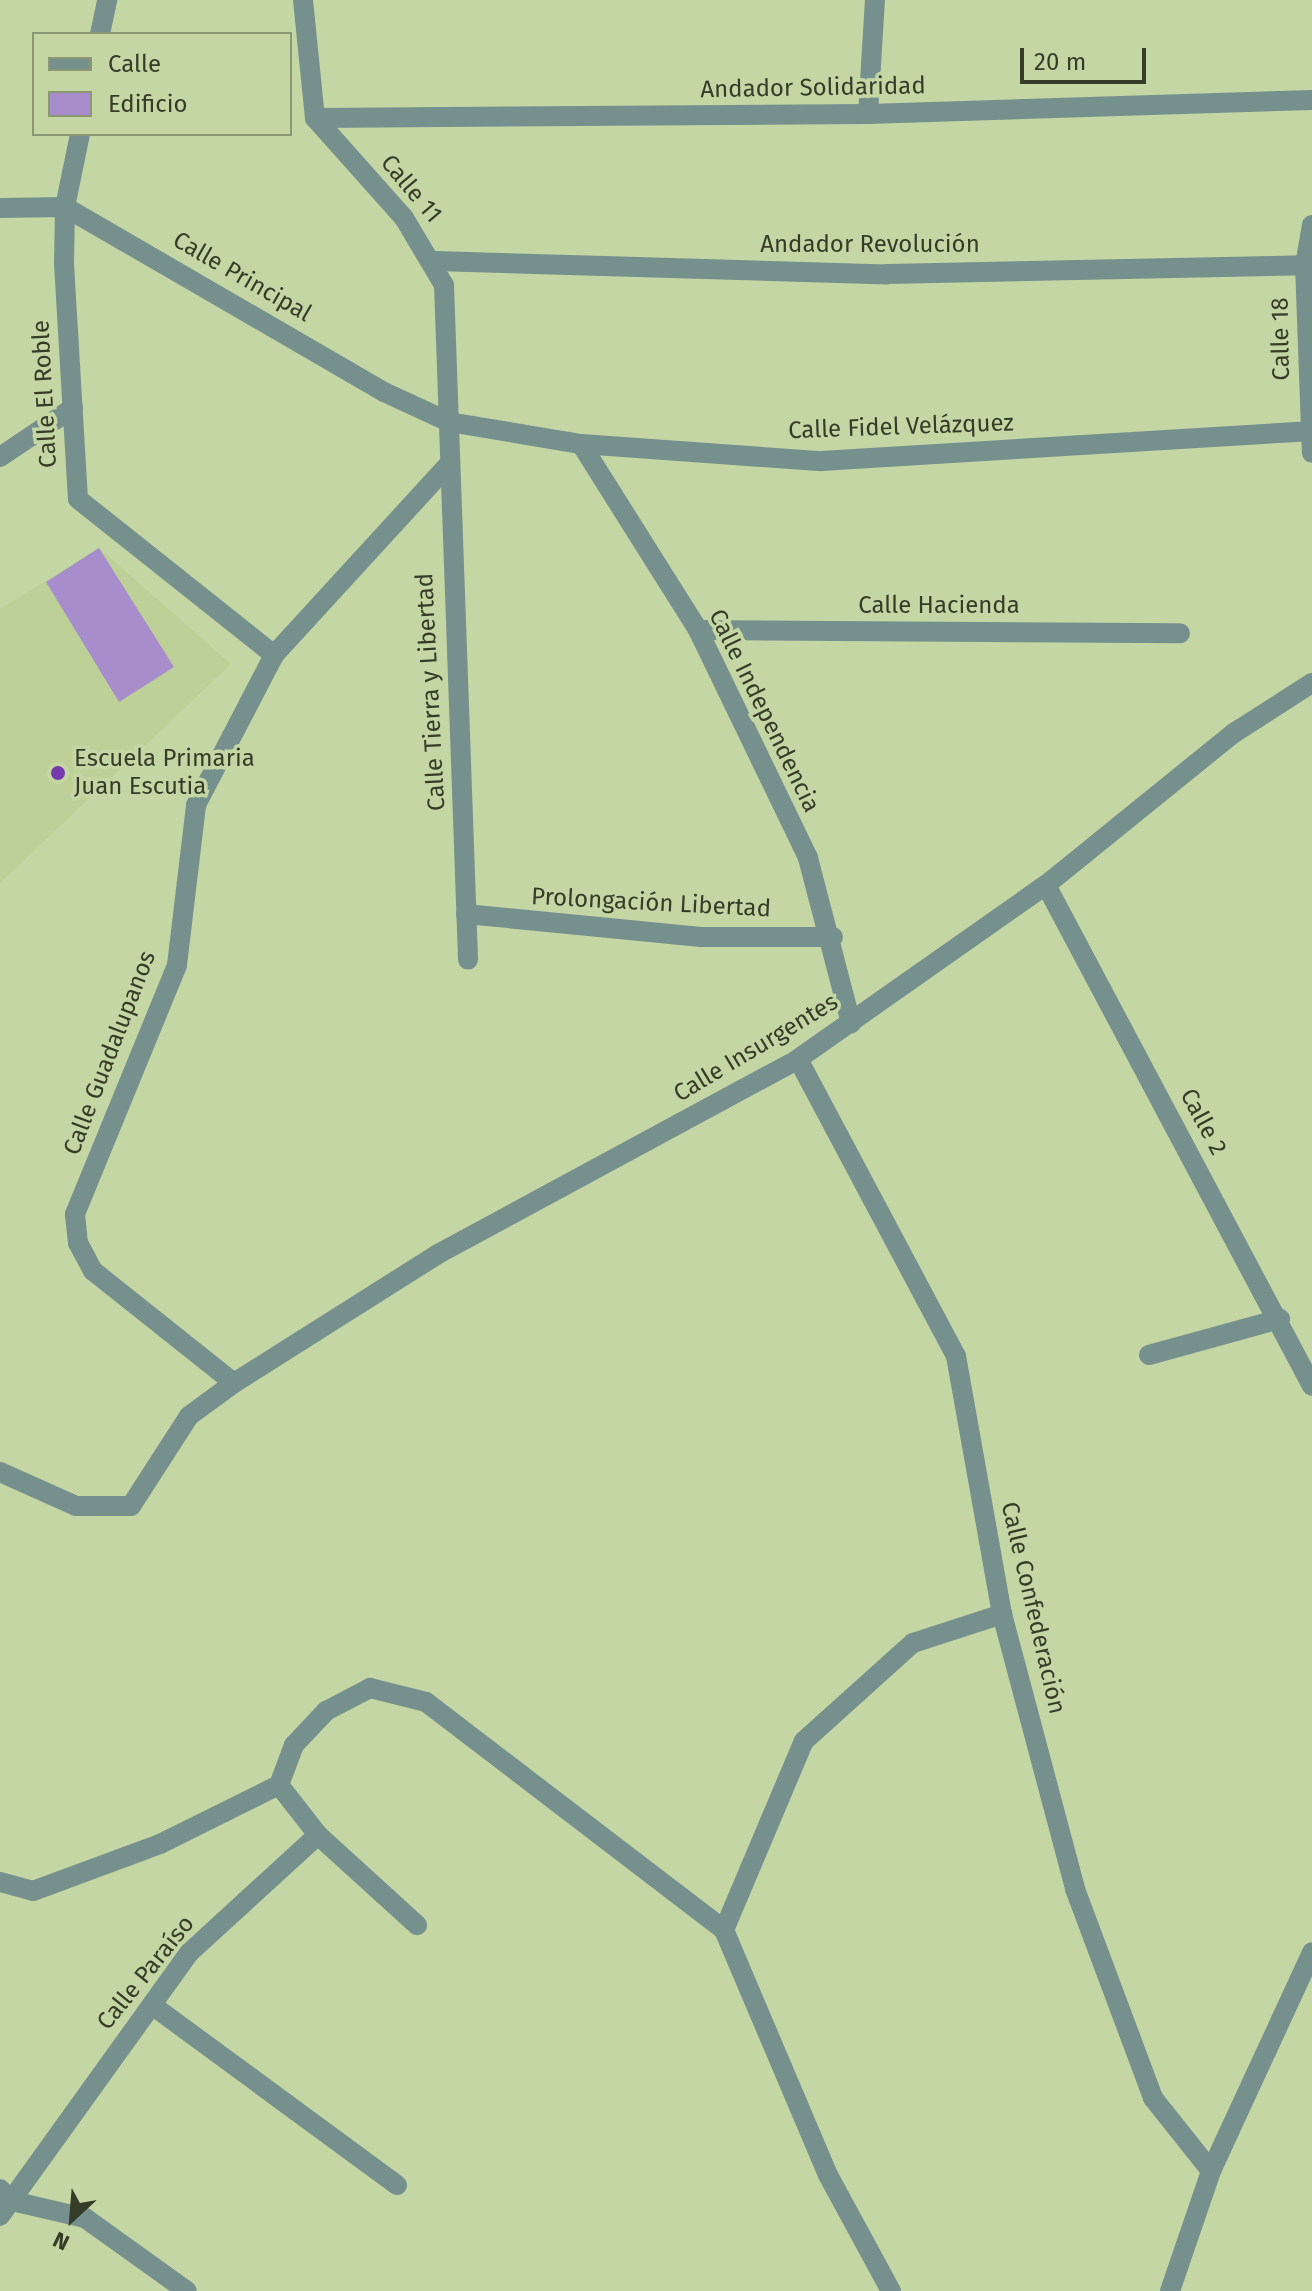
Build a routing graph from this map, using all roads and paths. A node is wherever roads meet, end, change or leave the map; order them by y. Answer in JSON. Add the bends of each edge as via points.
{"nodes":[{"id":1,"x":107,"y":0,"type":"edge"},
{"id":2,"x":303,"y":0,"type":"edge"},
{"id":3,"x":875,"y":0,"type":"edge"},
{"id":4,"x":100,"y":32,"type":"edge"},
{"id":5,"x":1312,"y":100,"type":"edge"},
{"id":6,"x":868,"y":114,"type":"junction"},
{"id":7,"x":315,"y":118,"type":"junction"},
{"id":8,"x":80,"y":136,"type":"edge"},
{"id":9,"x":65,"y":207,"type":"junction"},
{"id":10,"x":0,"y":208,"type":"edge"},
{"id":11,"x":1312,"y":225,"type":"edge"},
{"id":12,"x":436,"y":261,"type":"junction"},
{"id":13,"x":1305,"y":265,"type":"junction"},
{"id":14,"x":73,"y":408,"type":"junction"},
{"id":15,"x":449,"y":422,"type":"junction"},
{"id":16,"x":1309,"y":431,"type":"junction"},
{"id":17,"x":581,"y":444,"type":"junction"},
{"id":18,"x":1312,"y":453,"type":"edge"},
{"id":19,"x":0,"y":457,"type":"edge"},
{"id":20,"x":447,"y":466,"type":"junction"},
{"id":21,"x":698,"y":630,"type":"junction"},
{"id":22,"x":1180,"y":633,"type":"dead end"},
{"id":23,"x":274,"y":655,"type":"junction"},
{"id":24,"x":1312,"y":683,"type":"edge"},
{"id":25,"x":1046,"y":885,"type":"junction"},
{"id":26,"x":466,"y":914,"type":"junction"},
{"id":27,"x":833,"y":937,"type":"junction"},
{"id":28,"x":468,"y":960,"type":"dead end"},
{"id":29,"x":851,"y":1023,"type":"junction"},
{"id":30,"x":798,"y":1059,"type":"junction"},
{"id":31,"x":1280,"y":1319,"type":"junction"},
{"id":32,"x":1149,"y":1355,"type":"dead end"},
{"id":33,"x":234,"y":1383,"type":"junction"},
{"id":34,"x":1311,"y":1383,"type":"edge"},
{"id":35,"x":0,"y":1472,"type":"edge"},
{"id":36,"x":1002,"y":1614,"type":"junction"},
{"id":37,"x":279,"y":1785,"type":"junction"},
{"id":38,"x":318,"y":1835,"type":"junction"},
{"id":39,"x":0,"y":1882,"type":"edge"},
{"id":40,"x":417,"y":1925,"type":"dead end"},
{"id":41,"x":724,"y":1930,"type":"junction"},
{"id":42,"x":1312,"y":1952,"type":"edge"},
{"id":43,"x":156,"y":2008,"type":"junction"},
{"id":44,"x":1211,"y":2171,"type":"junction"},
{"id":45,"x":397,"y":2185,"type":"dead end"},
{"id":46,"x":4,"y":2202,"type":"edge"},
{"id":47,"x":187,"y":2291,"type":"edge"},
{"id":48,"x":891,"y":2291,"type":"edge"},
{"id":49,"x":1170,"y":2291,"type":"edge"}],
"edges":[{"from":1,"to":4,"type":"street"},
{"from":2,"to":7,"type":"street"},
{"from":3,"to":6,"type":"street"},
{"from":5,"to":6,"type":"street","name":"Andador Solidaridad"},
{"from":6,"to":7,"type":"street","name":"Andador Solidaridad"},
{"from":7,"to":12,"type":"street","name":"Calle 11"},
{"from":8,"to":9,"type":"street","name":"Calle El Roble"},
{"from":9,"to":10,"type":"street"},
{"from":9,"to":14,"type":"street","name":"Calle El Roble"},
{"from":9,"to":15,"type":"street","name":"Calle Principal","via":[[384,392]]},
{"from":11,"to":13,"type":"street","name":"Calle 18"},
{"from":12,"to":13,"type":"street","name":"Andador Revolución","via":[[887,274]]},
{"from":12,"to":15,"type":"street","name":"Calle 11","via":[[444,285]]},
{"from":13,"to":16,"type":"street","name":"Calle 18"},
{"from":14,"to":19,"type":"street"},
{"from":14,"to":23,"type":"street","name":"Calle El Roble","via":[[78,499]]},
{"from":15,"to":17,"type":"street","name":"Calle Fidel Velázquez"},
{"from":15,"to":20,"type":"street","name":"Calle Tierra y Libertad"},
{"from":16,"to":17,"type":"street","name":"Calle Fidel Velázquez","via":[[821,461]]},
{"from":16,"to":18,"type":"street","name":"Calle 18"},
{"from":17,"to":21,"type":"street","name":"Calle Independencia"},
{"from":20,"to":23,"type":"street","name":"Calle Guadalupanos"},
{"from":20,"to":26,"type":"street","name":"Calle Tierra y Libertad"},
{"from":21,"to":22,"type":"street","name":"Calle Hacienda"},
{"from":21,"to":27,"type":"street","name":"Calle Independencia","via":[[808,858]]},
{"from":23,"to":33,"type":"street","name":"Calle Guadalupanos","via":[[196,805],[177,965],[75,1214],[78,1243],[93,1271]]},
{"from":24,"to":25,"type":"street","name":"Calle Insurgentes","via":[[1234,733]]},
{"from":25,"to":29,"type":"street","name":"Calle Insurgentes"},
{"from":25,"to":31,"type":"street","name":"Calle 2"},
{"from":26,"to":27,"type":"street","name":"Prolongación Libertad","via":[[671,935]]},
{"from":26,"to":28,"type":"street","name":"Calle Tierra y Libertad"},
{"from":27,"to":29,"type":"street","name":"Calle Independencia"},
{"from":29,"to":30,"type":"street","name":"Calle Insurgentes"},
{"from":30,"to":33,"type":"street","name":"Calle Insurgentes","via":[[438,1254]]},
{"from":30,"to":36,"type":"street","name":"Calle Confederación","via":[[956,1356]]},
{"from":31,"to":32,"type":"street"},
{"from":31,"to":34,"type":"street","name":"Calle 2"},
{"from":33,"to":35,"type":"street","name":"Calle Insurgentes","via":[[189,1416],[131,1506],[76,1506]]},
{"from":36,"to":41,"type":"street","via":[[913,1643],[804,1741]]},
{"from":36,"to":44,"type":"street","name":"Calle Confederación","via":[[1075,1889],[1153,2098]]},
{"from":37,"to":38,"type":"street"},
{"from":37,"to":39,"type":"street","via":[[160,1844],[33,1891]]},
{"from":37,"to":41,"type":"street","via":[[294,1745],[326,1711],[370,1688],[426,1702]]},
{"from":38,"to":40,"type":"street"},
{"from":38,"to":43,"type":"street","name":"Calle Paraíso","via":[[189,1953]]},
{"from":41,"to":48,"type":"street","via":[[828,2175]]},
{"from":42,"to":44,"type":"street"},
{"from":43,"to":45,"type":"street"},
{"from":43,"to":46,"type":"street","name":"Calle Paraíso","via":[[105,2064]]},
{"from":44,"to":49,"type":"street"},
{"from":46,"to":47,"type":"street","via":[[85,2218]]}]}
